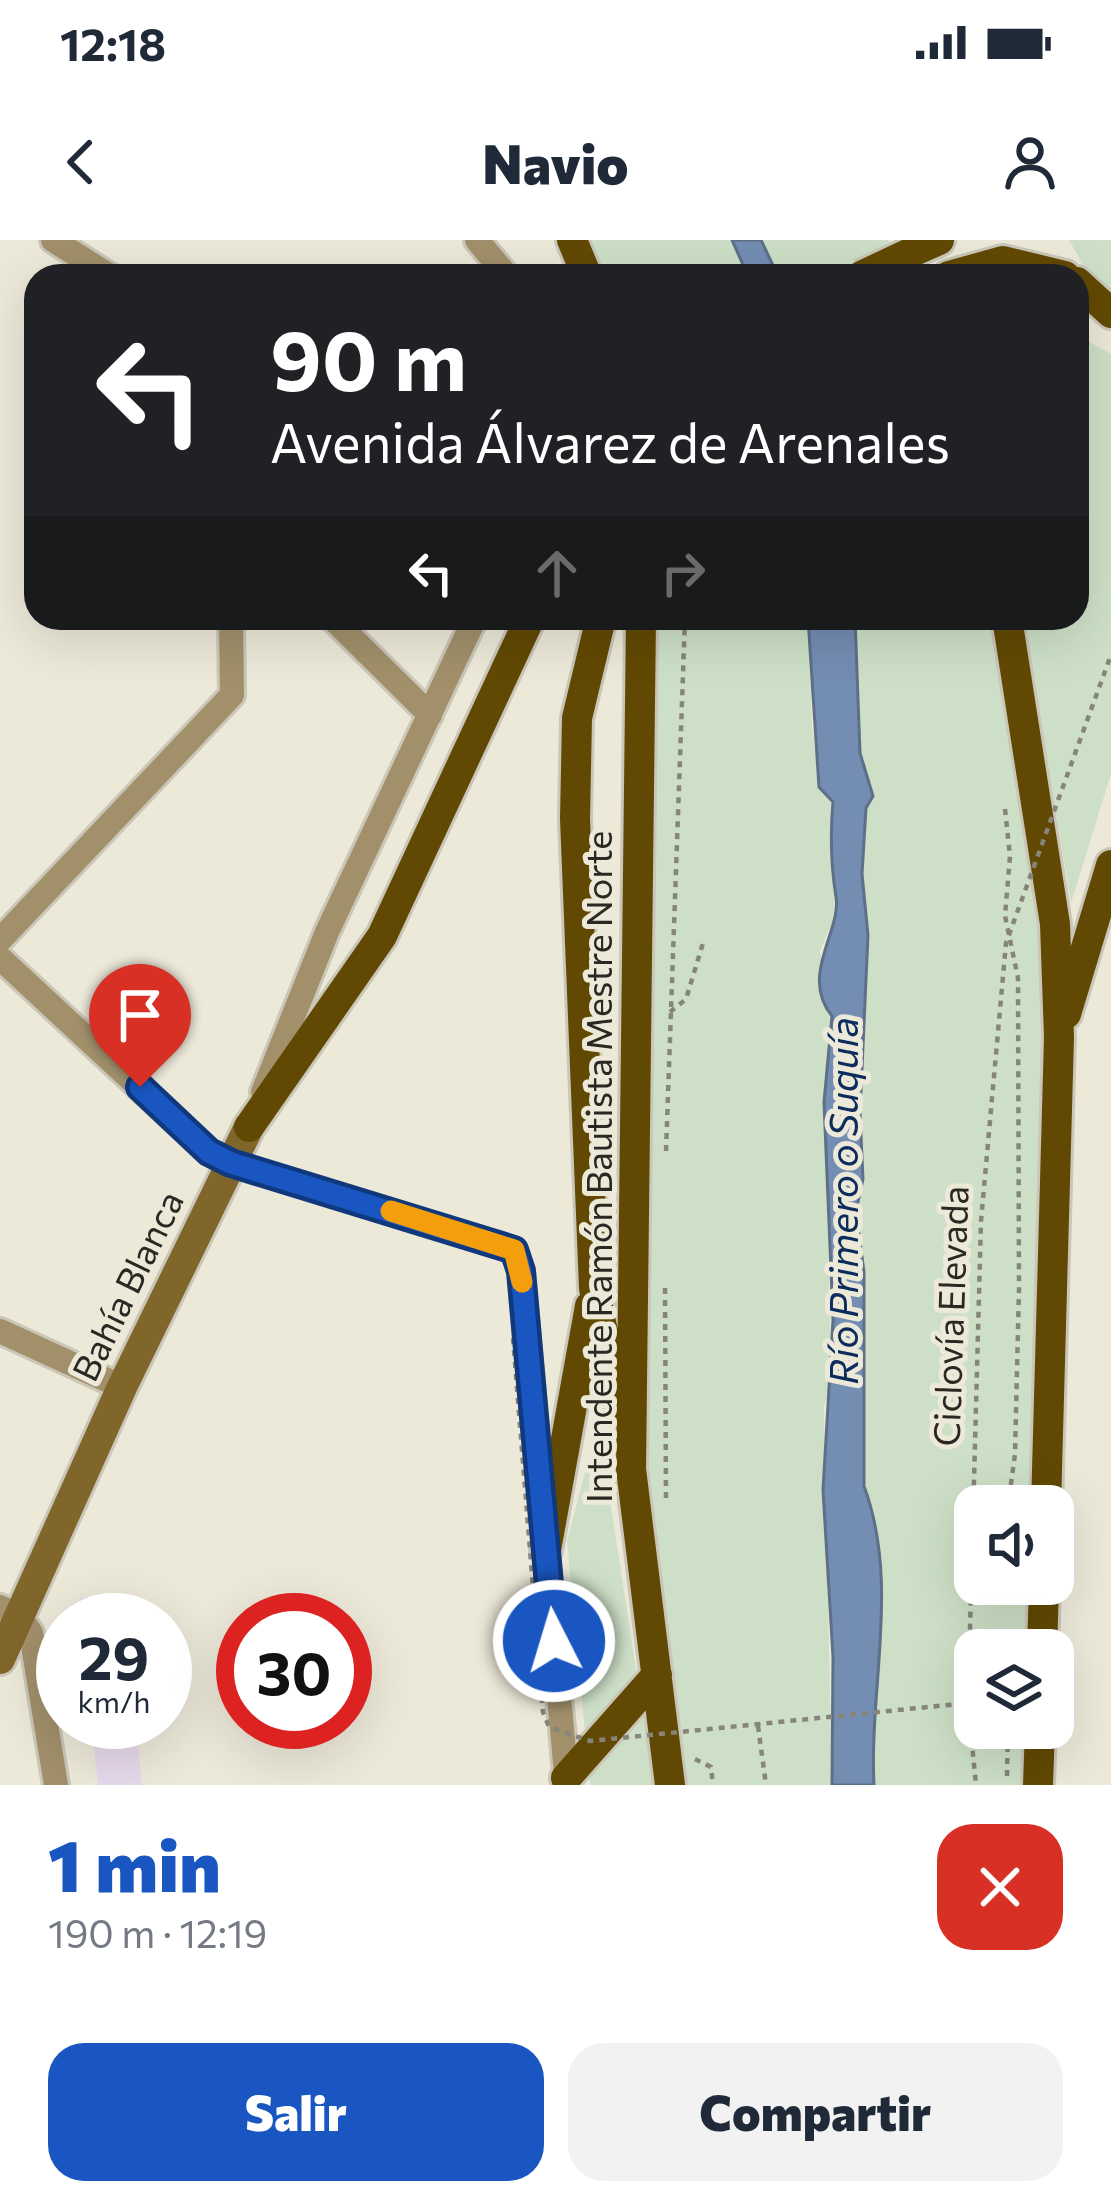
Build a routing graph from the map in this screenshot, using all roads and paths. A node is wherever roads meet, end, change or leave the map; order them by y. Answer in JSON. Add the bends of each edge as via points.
{"nodes":[{"id":1,"x":52,"y":240,"type":"edge"},
{"id":2,"x":477,"y":240,"type":"edge"},
{"id":3,"x":91,"y":264,"type":"edge"},
{"id":4,"x":497,"y":264,"type":"edge"},
{"id":5,"x":231,"y":630,"type":"edge"},
{"id":6,"x":344,"y":630,"type":"edge"},
{"id":7,"x":469,"y":630,"type":"edge"},
{"id":8,"x":524,"y":630,"type":"edge"},
{"id":9,"x":598,"y":630,"type":"edge"},
{"id":10,"x":640,"y":630,"type":"edge"},
{"id":11,"x":685,"y":630,"type":"edge"},
{"id":12,"x":1009,"y":630,"type":"edge"},
{"id":13,"x":1111,"y":655,"type":"edge"},
{"id":14,"x":430,"y":715,"type":"junction"},
{"id":15,"x":1005,"y":806,"type":"dead end"},
{"id":16,"x":1111,"y":865,"type":"edge"},
{"id":17,"x":0,"y":940,"type":"edge"},
{"id":18,"x":703,"y":943,"type":"dead end"},
{"id":19,"x":0,"y":958,"type":"edge"},
{"id":20,"x":670,"y":1012,"type":"junction"},
{"id":21,"x":1059,"y":1037,"type":"junction"},
{"id":22,"x":249,"y":1126,"type":"junction"},
{"id":23,"x":666,"y":1153,"type":"dead end"},
{"id":24,"x":231,"y":1163,"type":"junction"},
{"id":25,"x":664,"y":1268,"type":"dead end"},
{"id":26,"x":594,"y":1288,"type":"junction"},
{"id":27,"x":0,"y":1331,"type":"edge"},
{"id":28,"x":513,"y":1338,"type":"dead end"},
{"id":29,"x":122,"y":1387,"type":"junction"},
{"id":30,"x":631,"y":1468,"type":"junction"},
{"id":31,"x":1011,"y":1485,"type":"edge"},
{"id":32,"x":1047,"y":1485,"type":"edge"},
{"id":33,"x":666,"y":1514,"type":"dead end"},
{"id":34,"x":546,"y":1550,"type":"junction"},
{"id":35,"x":10,"y":1612,"type":"edge"},
{"id":36,"x":970,"y":1629,"type":"edge"},
{"id":37,"x":0,"y":1660,"type":"edge"},
{"id":38,"x":657,"y":1676,"type":"junction"},
{"id":39,"x":954,"y":1704,"type":"edge"},
{"id":40,"x":684,"y":1720,"type":"dead end"},
{"id":41,"x":758,"y":1726,"type":"junction"},
{"id":42,"x":686,"y":1738,"type":"dead end"},
{"id":43,"x":973,"y":1749,"type":"edge"},
{"id":44,"x":1007,"y":1749,"type":"edge"},
{"id":45,"x":1040,"y":1749,"type":"edge"},
{"id":46,"x":680,"y":1778,"type":"edge"},
{"id":47,"x":566,"y":1781,"type":"edge"},
{"id":48,"x":713,"y":1783,"type":"edge"},
{"id":49,"x":56,"y":1785,"type":"edge"},
{"id":50,"x":766,"y":1785,"type":"edge"},
{"id":51,"x":976,"y":1785,"type":"edge"},
{"id":52,"x":1006,"y":1785,"type":"edge"},
{"id":53,"x":1039,"y":1785,"type":"edge"}],
"edges":[{"from":1,"to":3,"type":"street"},
{"from":2,"to":4,"type":"street"},
{"from":5,"to":17,"type":"street","via":[[232,695]]},
{"from":6,"to":14,"type":"street"},
{"from":7,"to":14,"type":"street","name":"Bahía Blanca"},
{"from":8,"to":22,"type":"main road","via":[[382,936]]},
{"from":9,"to":26,"type":"main road","via":[[574,764]]},
{"from":10,"to":30,"type":"main road","name":"Intendente Ramón Bautista Mestre Norte"},
{"from":11,"to":20,"type":"path"},
{"from":12,"to":21,"type":"main road","via":[[1055,924]]},
{"from":13,"to":36,"type":"path","name":"Ciclovía Elevada","bridge":true,"via":[[1006,943],[981,1221]]},
{"from":14,"to":22,"type":"street","name":"Bahía Blanca","via":[[327,932]]},
{"from":15,"to":31,"type":"path","name":"Ciclovía Elevada","via":[[1005,916],[1018,978]]},
{"from":16,"to":21,"type":"main road"},
{"from":18,"to":20,"type":"path","via":[[686,999]]},
{"from":19,"to":24,"type":"street","via":[[209,1152]]},
{"from":20,"to":23,"type":"path"},
{"from":21,"to":32,"type":"main road"},
{"from":22,"to":24,"type":"street","name":"Bahía Blanca"},
{"from":24,"to":29,"type":"street","name":"Bahía Blanca"},
{"from":24,"to":34,"type":"street","via":[[514,1250]]},
{"from":25,"to":33,"type":"path"},
{"from":26,"to":30,"type":"main road"},
{"from":26,"to":34,"type":"main road"},
{"from":27,"to":29,"type":"street"},
{"from":28,"to":41,"type":"path","bridge":true,"via":[[549,1727],[590,1742]]},
{"from":29,"to":35,"type":"street","name":"Bahía Blanca"},
{"from":30,"to":38,"type":"main road","name":"Intendente Ramón Bautista Mestre Norte"},
{"from":34,"to":47,"type":"street"},
{"from":35,"to":37,"type":"street","name":"Bahía Blanca"},
{"from":35,"to":49,"type":"street","via":[[31,1633]]},
{"from":38,"to":46,"type":"main road","name":"Intendente Ramón Bautista Mestre Norte"},
{"from":38,"to":47,"type":"main road"},
{"from":39,"to":41,"type":"path","bridge":true},
{"from":40,"to":42,"type":"path"},
{"from":41,"to":50,"type":"path"},
{"from":43,"to":51,"type":"path","name":"Ciclovía Elevada"},
{"from":44,"to":52,"type":"path"},
{"from":45,"to":53,"type":"main road"},
{"from":46,"to":48,"type":"path","via":[[688,1756],[706,1762]]}]}
